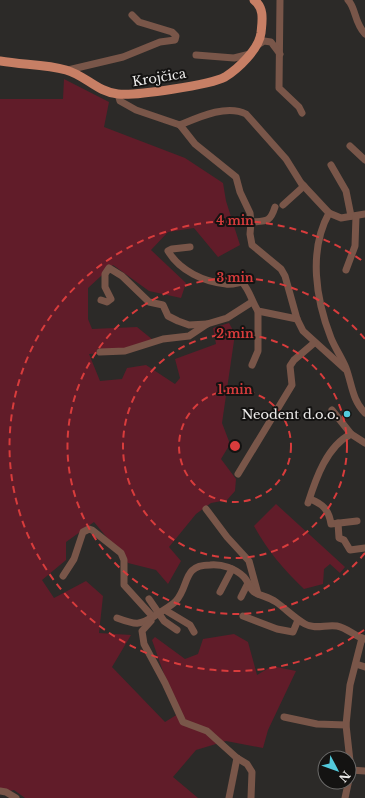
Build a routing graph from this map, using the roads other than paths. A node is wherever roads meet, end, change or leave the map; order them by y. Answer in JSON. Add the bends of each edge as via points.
{"nodes":[{"id":1,"x":280,"y":0,"type":"edge"},
{"id":2,"x":348,"y":0,"type":"edge"},
{"id":3,"x":256,"y":1,"type":"edge"},
{"id":4,"x":132,"y":15,"type":"dead end"},
{"id":5,"x":365,"y":34,"type":"edge"},
{"id":6,"x":253,"y":50,"type":"junction"},
{"id":7,"x":280,"y":54,"type":"junction"},
{"id":8,"x":196,"y":55,"type":"dead end"},
{"id":9,"x":0,"y":61,"type":"edge"},
{"id":10,"x":68,"y":70,"type":"junction"},
{"id":11,"x":118,"y":94,"type":"junction"},
{"id":12,"x":302,"y":113,"type":"dead end"},
{"id":13,"x":180,"y":125,"type":"junction"},
{"id":14,"x":350,"y":146,"type":"dead end"},
{"id":15,"x":365,"y":160,"type":"edge"},
{"id":16,"x":331,"y":165,"type":"dead end"},
{"id":17,"x":304,"y":186,"type":"junction"},
{"id":18,"x":283,"y":205,"type":"dead end"},
{"id":19,"x":275,"y":207,"type":"dead end"},
{"id":20,"x":329,"y":213,"type":"junction"},
{"id":21,"x":365,"y":214,"type":"edge"},
{"id":22,"x":353,"y":216,"type":"junction"},
{"id":23,"x":251,"y":222,"type":"junction"},
{"id":24,"x":190,"y":247,"type":"dead end"},
{"id":25,"x":346,"y":270,"type":"dead end"},
{"id":26,"x":101,"y":300,"type":"dead end"},
{"id":27,"x":252,"y":302,"type":"junction"},
{"id":28,"x":258,"y":311,"type":"junction"},
{"id":29,"x":297,"y":319,"type":"junction"},
{"id":30,"x":207,"y":324,"type":"junction"},
{"id":31,"x":314,"y":343,"type":"junction"},
{"id":32,"x":100,"y":352,"type":"dead end"},
{"id":33,"x":252,"y":365,"type":"dead end"},
{"id":34,"x":347,"y":371,"type":"junction"},
{"id":35,"x":332,"y":410,"type":"dead end"},
{"id":36,"x":365,"y":413,"type":"edge"},
{"id":37,"x":351,"y":434,"type":"junction"},
{"id":38,"x":365,"y":443,"type":"edge"},
{"id":39,"x":238,"y":474,"type":"dead end"},
{"id":40,"x":206,"y":509,"type":"dead end"},
{"id":41,"x":357,"y":521,"type":"dead end"},
{"id":42,"x":338,"y":523,"type":"junction"},
{"id":43,"x":365,"y":548,"type":"edge"},
{"id":44,"x":232,"y":569,"type":"junction"},
{"id":45,"x":62,"y":576,"type":"dead end"},
{"id":46,"x":248,"y":583,"type":"junction"},
{"id":47,"x":220,"y":592,"type":"dead end"},
{"id":48,"x":258,"y":594,"type":"junction"},
{"id":49,"x":240,"y":597,"type":"dead end"},
{"id":50,"x":149,"y":599,"type":"dead end"},
{"id":51,"x":159,"y":613,"type":"junction"},
{"id":52,"x":243,"y":616,"type":"dead end"},
{"id":53,"x":117,"y":618,"type":"dead end"},
{"id":54,"x":298,"y":620,"type":"junction"},
{"id":55,"x":178,"y":630,"type":"dead end"},
{"id":56,"x":194,"y":632,"type":"dead end"},
{"id":57,"x":364,"y":638,"type":"edge"},
{"id":58,"x":356,"y":664,"type":"junction"},
{"id":59,"x":365,"y":667,"type":"edge"},
{"id":60,"x":284,"y":717,"type":"dead end"},
{"id":61,"x":346,"y":725,"type":"junction"},
{"id":62,"x":349,"y":750,"type":"edge"},
{"id":63,"x":237,"y":758,"type":"junction"},
{"id":64,"x":0,"y":790,"type":"edge"},
{"id":65,"x":16,"y":798,"type":"edge"},
{"id":66,"x":229,"y":798,"type":"edge"},
{"id":67,"x":251,"y":798,"type":"edge"}],
"edges":[{"from":1,"to":7,"type":"street"},
{"from":2,"to":5,"type":"street","via":[[357,24]]},
{"from":3,"to":6,"type":"main road","name":"Krojčica","via":[[262,12],[261,36]]},
{"from":4,"to":10,"type":"street","name":"Krojčica","via":[[139,22],[172,32],[176,36],[174,40],[160,42],[123,57]]},
{"from":6,"to":7,"type":"street","via":[[264,41],[271,42]]},
{"from":6,"to":8,"type":"street","name":"Krojčica","via":[[234,58]]},
{"from":6,"to":11,"type":"main road","name":"Krojčica","via":[[241,64],[224,77],[137,94]]},
{"from":7,"to":12,"type":"street","via":[[279,88]]},
{"from":9,"to":10,"type":"main road","name":"Krojčica"},
{"from":10,"to":11,"type":"main road","name":"Krojčica","via":[[102,90]]},
{"from":11,"to":13,"type":"street","via":[[120,101],[136,110]]},
{"from":13,"to":17,"type":"street","via":[[210,114],[241,111],[256,123],[275,145]]},
{"from":13,"to":23,"type":"street","via":[[195,144],[236,177]]},
{"from":14,"to":15,"type":"street"},
{"from":16,"to":22,"type":"street","via":[[346,191]]},
{"from":17,"to":18,"type":"street"},
{"from":17,"to":20,"type":"street"},
{"from":19,"to":23,"type":"street","via":[[272,217],[267,221]]},
{"from":20,"to":22,"type":"street","via":[[341,218]]},
{"from":20,"to":34,"type":"street","via":[[323,226],[316,259],[319,304]]},
{"from":21,"to":22,"type":"street"},
{"from":22,"to":25,"type":"street","via":[[355,246]]},
{"from":23,"to":29,"type":"street","via":[[250,241],[281,269],[288,282]]},
{"from":24,"to":27,"type":"street","via":[[168,251],[184,270],[199,277],[228,284],[242,282],[249,290]]},
{"from":26,"to":30,"type":"street","via":[[107,302],[111,299],[106,287],[105,274],[109,268],[122,276],[149,302],[162,305],[170,317],[189,325]]},
{"from":27,"to":28,"type":"street"},
{"from":27,"to":30,"type":"street","via":[[227,318]]},
{"from":28,"to":29,"type":"street"},
{"from":28,"to":33,"type":"street","via":[[258,352]]},
{"from":29,"to":31,"type":"street","via":[[302,331]]},
{"from":30,"to":32,"type":"street","via":[[189,336],[163,339],[125,351]]},
{"from":31,"to":34,"type":"street"},
{"from":31,"to":39,"type":"street","via":[[290,366],[292,385]]},
{"from":34,"to":36,"type":"street","via":[[357,404]]},
{"from":35,"to":37,"type":"street"},
{"from":37,"to":38,"type":"street"},
{"from":37,"to":42,"type":"street","via":[[344,438],[326,459],[309,501],[321,504],[330,514],[331,524]]},
{"from":40,"to":48,"type":"street","via":[[249,561]]},
{"from":41,"to":42,"type":"street"},
{"from":42,"to":43,"type":"street","via":[[339,538],[344,540],[350,550]]},
{"from":44,"to":46,"type":"street"},
{"from":44,"to":47,"type":"street"},
{"from":44,"to":51,"type":"street","via":[[222,565],[194,568],[177,600]]},
{"from":45,"to":51,"type":"street","via":[[74,559],[83,532],[92,530],[121,553],[124,560],[124,585]]},
{"from":46,"to":48,"type":"street"},
{"from":46,"to":49,"type":"street"},
{"from":48,"to":54,"type":"street","via":[[276,602]]},
{"from":50,"to":51,"type":"street"},
{"from":51,"to":53,"type":"street","via":[[143,624]]},
{"from":51,"to":55,"type":"street","via":[[164,621]]},
{"from":51,"to":56,"type":"street","via":[[190,625]]},
{"from":51,"to":63,"type":"street","via":[[142,631],[144,644],[183,722],[207,731]]},
{"from":52,"to":54,"type":"street","via":[[277,629],[293,632]]},
{"from":54,"to":57,"type":"street","via":[[318,628],[330,625],[340,627]]},
{"from":57,"to":58,"type":"street"},
{"from":58,"to":59,"type":"street"},
{"from":58,"to":61,"type":"street","via":[[350,685]]},
{"from":60,"to":61,"type":"street","via":[[317,724]]},
{"from":61,"to":62,"type":"street"},
{"from":63,"to":66,"type":"street"},
{"from":63,"to":67,"type":"street","via":[[247,764],[252,772]]},
{"from":64,"to":65,"type":"street"}]}
